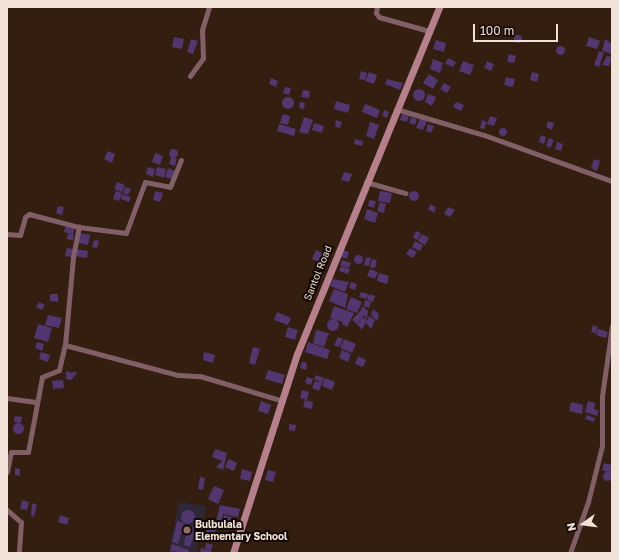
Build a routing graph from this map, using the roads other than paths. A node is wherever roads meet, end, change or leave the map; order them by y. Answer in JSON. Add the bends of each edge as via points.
{"nodes":[{"id":1,"x":209,"y":7,"type":"edge"},
{"id":2,"x":377,"y":7,"type":"edge"},
{"id":3,"x":439,"y":7,"type":"edge"},
{"id":4,"x":429,"y":31,"type":"junction"},
{"id":5,"x":190,"y":76,"type":"dead end"},
{"id":6,"x":396,"y":109,"type":"junction"},
{"id":7,"x":181,"y":160,"type":"dead end"},
{"id":8,"x":612,"y":181,"type":"edge"},
{"id":9,"x":366,"y":182,"type":"junction"},
{"id":10,"x":405,"y":194,"type":"dead end"},
{"id":11,"x":79,"y":227,"type":"junction"},
{"id":12,"x":7,"y":234,"type":"edge"},
{"id":13,"x":612,"y":326,"type":"edge"},
{"id":14,"x":65,"y":345,"type":"junction"},
{"id":15,"x":7,"y":398,"type":"edge"},
{"id":16,"x":280,"y":400,"type":"junction"},
{"id":17,"x":36,"y":402,"type":"junction"},
{"id":18,"x":7,"y":472,"type":"edge"},
{"id":19,"x":7,"y":510,"type":"edge"},
{"id":20,"x":19,"y":553,"type":"edge"},
{"id":21,"x":233,"y":553,"type":"edge"},
{"id":22,"x":570,"y":553,"type":"edge"}],
"edges":[{"from":1,"to":5,"type":"street","via":[[202,30],[203,58]]},
{"from":2,"to":4,"type":"street","via":[[376,14],[379,17]]},
{"from":3,"to":4,"type":"main road","name":"Santol Road"},
{"from":4,"to":6,"type":"main road","name":"Santol Road"},
{"from":6,"to":8,"type":"street","via":[[484,135]]},
{"from":6,"to":9,"type":"main road","name":"Santol Road"},
{"from":7,"to":11,"type":"street","via":[[170,187],[145,182],[126,232]]},
{"from":9,"to":10,"type":"street"},
{"from":9,"to":16,"type":"main road","name":"Santol Road"},
{"from":11,"to":12,"type":"street","via":[[29,214],[25,217],[20,235]]},
{"from":11,"to":14,"type":"street","via":[[72,257]]},
{"from":13,"to":22,"type":"street","via":[[602,396],[602,446],[588,502]]},
{"from":14,"to":16,"type":"street","via":[[178,375],[200,376]]},
{"from":14,"to":17,"type":"street","via":[[59,370],[42,377]]},
{"from":15,"to":17,"type":"street"},
{"from":16,"to":21,"type":"main road","name":"Santol Road"},
{"from":17,"to":18,"type":"street","via":[[34,431],[28,452],[11,452]]},
{"from":19,"to":20,"type":"street","via":[[21,522]]}]}
